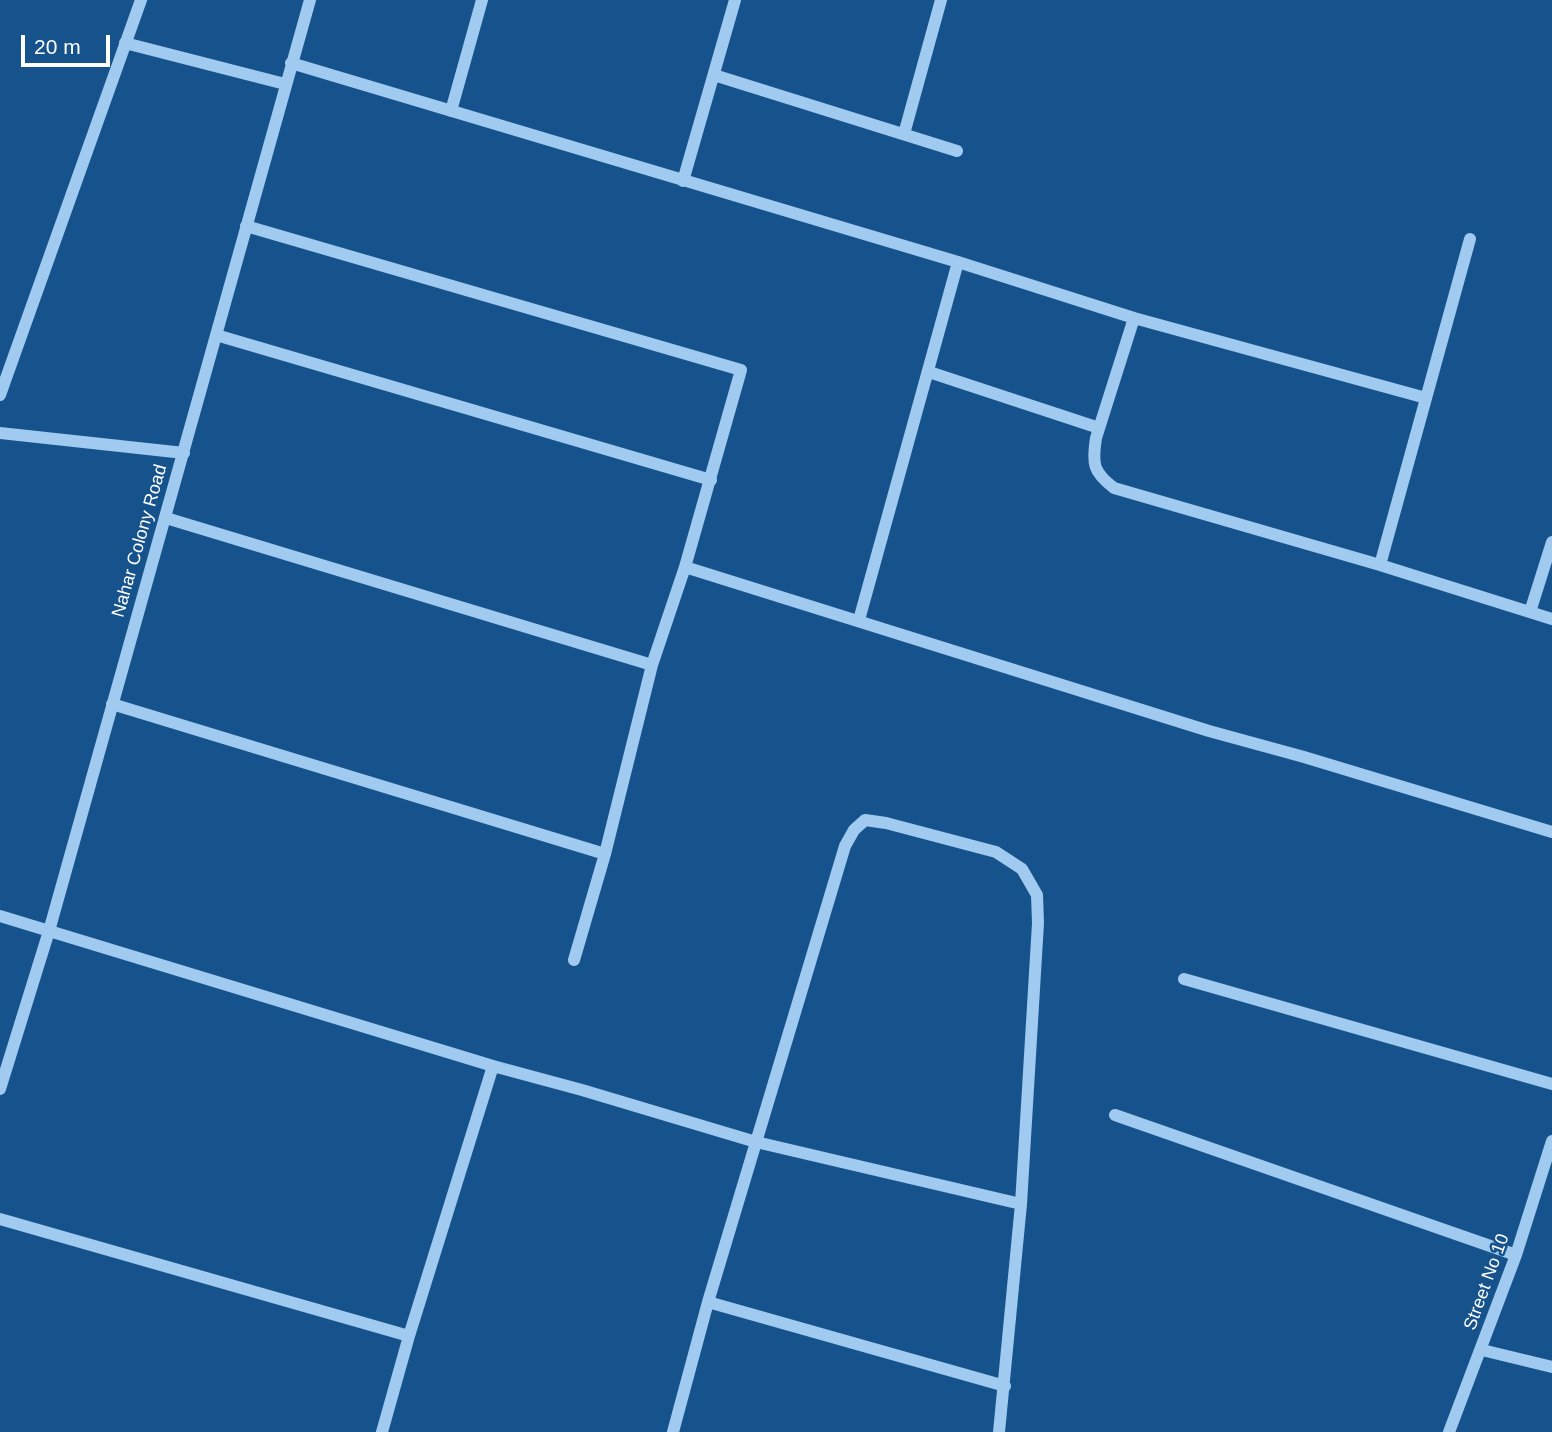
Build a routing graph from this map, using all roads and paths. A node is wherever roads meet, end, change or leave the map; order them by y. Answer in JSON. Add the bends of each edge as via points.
{"nodes":[{"id":1,"x":141,"y":0,"type":"edge"},
{"id":2,"x":310,"y":0,"type":"edge"},
{"id":3,"x":482,"y":0,"type":"edge"},
{"id":4,"x":735,"y":0,"type":"edge"},
{"id":5,"x":942,"y":0,"type":"edge"},
{"id":6,"x":125,"y":43,"type":"junction"},
{"id":7,"x":291,"y":63,"type":"junction"},
{"id":8,"x":714,"y":75,"type":"junction"},
{"id":9,"x":285,"y":84,"type":"junction"},
{"id":10,"x":451,"y":111,"type":"junction"},
{"id":11,"x":904,"y":135,"type":"junction"},
{"id":12,"x":957,"y":151,"type":"dead end"},
{"id":13,"x":683,"y":181,"type":"junction"},
{"id":14,"x":246,"y":226,"type":"junction"},
{"id":15,"x":1470,"y":239,"type":"dead end"},
{"id":16,"x":958,"y":262,"type":"junction"},
{"id":17,"x":1134,"y":318,"type":"junction"},
{"id":18,"x":216,"y":335,"type":"junction"},
{"id":19,"x":929,"y":372,"type":"junction"},
{"id":20,"x":0,"y":395,"type":"edge"},
{"id":21,"x":1426,"y":398,"type":"junction"},
{"id":22,"x":1099,"y":428,"type":"junction"},
{"id":23,"x":0,"y":433,"type":"edge"},
{"id":24,"x":184,"y":453,"type":"junction"},
{"id":25,"x":711,"y":480,"type":"junction"},
{"id":26,"x":166,"y":517,"type":"junction"},
{"id":27,"x":1552,"y":542,"type":"edge"},
{"id":28,"x":1380,"y":565,"type":"junction"},
{"id":29,"x":685,"y":567,"type":"junction"},
{"id":30,"x":1530,"y":612,"type":"junction"},
{"id":31,"x":1552,"y":619,"type":"edge"},
{"id":32,"x":859,"y":620,"type":"junction"},
{"id":33,"x":653,"y":665,"type":"junction"},
{"id":34,"x":112,"y":704,"type":"junction"},
{"id":35,"x":1552,"y":832,"type":"edge"},
{"id":36,"x":605,"y":854,"type":"junction"},
{"id":37,"x":0,"y":916,"type":"edge"},
{"id":38,"x":49,"y":930,"type":"junction"},
{"id":39,"x":574,"y":960,"type":"dead end"},
{"id":40,"x":1184,"y":979,"type":"dead end"},
{"id":41,"x":493,"y":1066,"type":"junction"},
{"id":42,"x":1552,"y":1084,"type":"edge"},
{"id":43,"x":0,"y":1089,"type":"edge"},
{"id":44,"x":1115,"y":1115,"type":"dead end"},
{"id":45,"x":756,"y":1142,"type":"junction"},
{"id":46,"x":1552,"y":1142,"type":"edge"},
{"id":47,"x":1021,"y":1204,"type":"junction"},
{"id":48,"x":0,"y":1219,"type":"edge"},
{"id":49,"x":1516,"y":1255,"type":"junction"},
{"id":50,"x":708,"y":1302,"type":"junction"},
{"id":51,"x":409,"y":1336,"type":"junction"},
{"id":52,"x":1482,"y":1350,"type":"junction"},
{"id":53,"x":1552,"y":1367,"type":"edge"},
{"id":54,"x":1005,"y":1386,"type":"junction"},
{"id":55,"x":382,"y":1432,"type":"edge"},
{"id":56,"x":673,"y":1432,"type":"edge"},
{"id":57,"x":999,"y":1432,"type":"edge"},
{"id":58,"x":1449,"y":1432,"type":"edge"}],
"edges":[{"from":1,"to":6,"type":"street"},
{"from":2,"to":7,"type":"street","name":"Nahar Colony Road"},
{"from":3,"to":10,"type":"street"},
{"from":4,"to":8,"type":"street"},
{"from":5,"to":11,"type":"street"},
{"from":6,"to":9,"type":"street"},
{"from":6,"to":20,"type":"street"},
{"from":7,"to":9,"type":"street","name":"Nahar Colony Road"},
{"from":7,"to":10,"type":"street"},
{"from":8,"to":11,"type":"street"},
{"from":8,"to":13,"type":"street"},
{"from":9,"to":14,"type":"street","name":"Nahar Colony Road"},
{"from":10,"to":13,"type":"street"},
{"from":11,"to":12,"type":"street"},
{"from":13,"to":16,"type":"street"},
{"from":14,"to":18,"type":"street","name":"Nahar Colony Road"},
{"from":14,"to":25,"type":"street","via":[[741,370]]},
{"from":15,"to":21,"type":"street"},
{"from":16,"to":17,"type":"street"},
{"from":16,"to":19,"type":"street"},
{"from":17,"to":21,"type":"street"},
{"from":17,"to":22,"type":"street"},
{"from":18,"to":24,"type":"street","name":"Nahar Colony Road"},
{"from":18,"to":25,"type":"street"},
{"from":19,"to":22,"type":"street"},
{"from":19,"to":32,"type":"street"},
{"from":21,"to":28,"type":"street"},
{"from":22,"to":28,"type":"street","via":[[1093,459],[1098,476],[1114,488]]},
{"from":23,"to":24,"type":"street"},
{"from":24,"to":26,"type":"street","name":"Nahar Colony Road"},
{"from":25,"to":29,"type":"street"},
{"from":26,"to":33,"type":"street"},
{"from":26,"to":34,"type":"street","name":"Nahar Colony Road"},
{"from":27,"to":30,"type":"street"},
{"from":28,"to":30,"type":"street"},
{"from":29,"to":32,"type":"street"},
{"from":29,"to":33,"type":"street"},
{"from":30,"to":31,"type":"street"},
{"from":32,"to":35,"type":"street","via":[[1209,731]]},
{"from":33,"to":36,"type":"street"},
{"from":34,"to":36,"type":"street"},
{"from":34,"to":38,"type":"street","name":"Nahar Colony Road"},
{"from":36,"to":39,"type":"street"},
{"from":37,"to":38,"type":"street"},
{"from":38,"to":41,"type":"street"},
{"from":38,"to":43,"type":"street","name":"Nahar Colony Road"},
{"from":40,"to":42,"type":"street"},
{"from":41,"to":45,"type":"street"},
{"from":41,"to":51,"type":"street"},
{"from":44,"to":49,"type":"street"},
{"from":45,"to":47,"type":"street"},
{"from":45,"to":47,"type":"street","via":[[845,846],[865,820],[886,823],[996,852],[1022,869],[1037,895]]},
{"from":45,"to":50,"type":"street"},
{"from":46,"to":49,"type":"street","name":"Street No 10"},
{"from":47,"to":54,"type":"street"},
{"from":48,"to":51,"type":"street"},
{"from":49,"to":52,"type":"street","name":"Street No 10"},
{"from":50,"to":54,"type":"street"},
{"from":50,"to":56,"type":"street"},
{"from":51,"to":55,"type":"street"},
{"from":52,"to":53,"type":"street"},
{"from":52,"to":58,"type":"street","name":"Street No 10"},
{"from":54,"to":57,"type":"street"}]}
